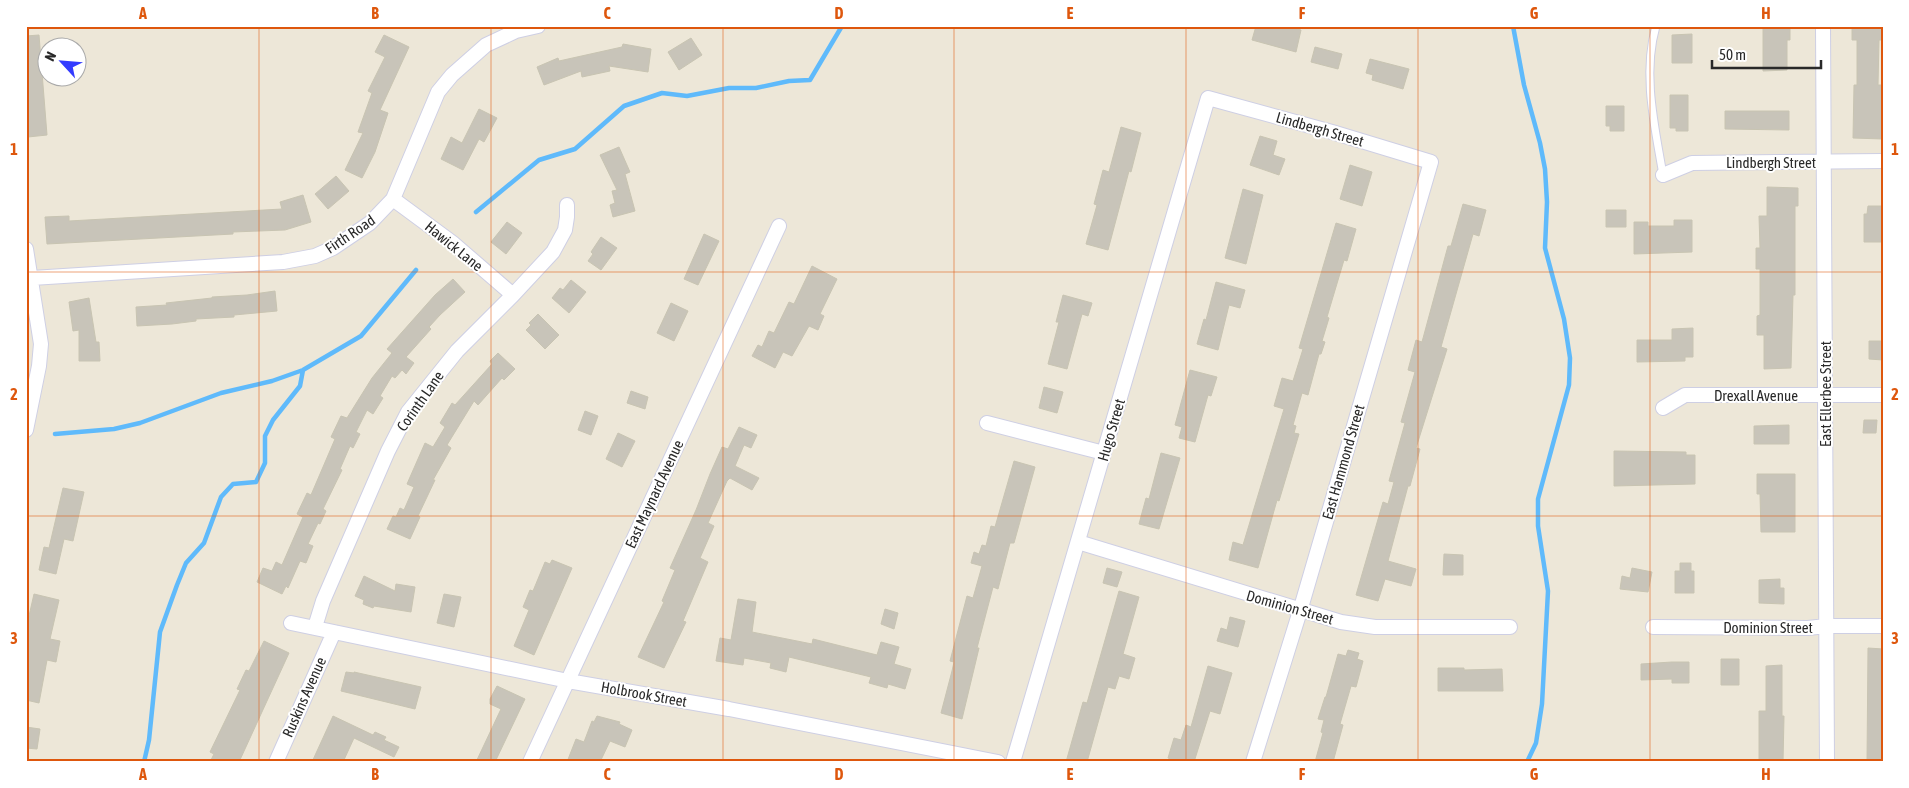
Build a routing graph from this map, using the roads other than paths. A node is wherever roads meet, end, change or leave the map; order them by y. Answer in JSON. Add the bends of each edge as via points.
{"nodes":[{"id":1,"x":538,"y":26,"type":"edge"},
{"id":2,"x":1656,"y":26,"type":"edge"},
{"id":3,"x":1823,"y":26,"type":"edge"},
{"id":4,"x":1208,"y":98,"type":"joint"},
{"id":5,"x":1883,"y":161,"type":"edge"},
{"id":6,"x":1431,"y":162,"type":"joint"},
{"id":7,"x":1824,"y":162,"type":"junction"},
{"id":8,"x":1663,"y":176,"type":"joint"},
{"id":9,"x":393,"y":199,"type":"junction"},
{"id":10,"x":567,"y":205,"type":"dead end"},
{"id":11,"x":780,"y":226,"type":"dead end"},
{"id":12,"x":26,"y":249,"type":"edge"},
{"id":13,"x":32,"y":278,"type":"junction"},
{"id":14,"x":514,"y":295,"type":"junction"},
{"id":15,"x":1825,"y":395,"type":"junction"},
{"id":16,"x":1883,"y":395,"type":"edge"},
{"id":17,"x":1663,"y":408,"type":"dead end"},
{"id":18,"x":987,"y":423,"type":"dead end"},
{"id":19,"x":26,"y":430,"type":"edge"},
{"id":20,"x":1104,"y":453,"type":"junction"},
{"id":21,"x":1078,"y":542,"type":"junction"},
{"id":22,"x":1300,"y":611,"type":"junction"},
{"id":23,"x":292,"y":623,"type":"dead end"},
{"id":24,"x":1826,"y":626,"type":"junction"},
{"id":25,"x":1883,"y":626,"type":"edge"},
{"id":26,"x":315,"y":627,"type":"junction"},
{"id":27,"x":1510,"y":627,"type":"dead end"},
{"id":28,"x":1653,"y":627,"type":"dead end"},
{"id":29,"x":334,"y":632,"type":"junction"},
{"id":30,"x":568,"y":681,"type":"junction"},
{"id":31,"x":276,"y":762,"type":"edge"},
{"id":32,"x":530,"y":762,"type":"edge"},
{"id":33,"x":998,"y":762,"type":"edge"},
{"id":34,"x":1013,"y":762,"type":"edge"},
{"id":35,"x":1253,"y":762,"type":"edge"},
{"id":36,"x":1827,"y":762,"type":"edge"}],
"edges":[{"from":1,"to":9,"type":"street","name":"Firth Road","via":[[516,31],[486,45],[452,75],[438,92]]},
{"from":2,"to":8,"type":"lane","via":[[1650,74]]},
{"from":3,"to":7,"type":"street","name":"East Ellerbee Street"},
{"from":4,"to":6,"type":"street","name":"Lindbergh Street"},
{"from":4,"to":20,"type":"street","name":"Hugo Street"},
{"from":5,"to":7,"type":"street","name":"Lindbergh Street"},
{"from":6,"to":22,"type":"street","name":"East Hammond Street"},
{"from":7,"to":8,"type":"street","name":"Lindbergh Street","via":[[1692,163]]},
{"from":7,"to":15,"type":"street","name":"East Ellerbee Street"},
{"from":9,"to":13,"type":"street","name":"Firth Road","via":[[370,223],[334,248],[315,256],[283,262]]},
{"from":9,"to":14,"type":"street","name":"Hawick Lane","via":[[454,244]]},
{"from":10,"to":14,"type":"street","name":"Corinth Lane","via":[[561,240]]},
{"from":11,"to":30,"type":"street","name":"East Maynard Avenue"},
{"from":12,"to":13,"type":"street"},
{"from":13,"to":19,"type":"street","via":[[40,349]]},
{"from":14,"to":26,"type":"street","name":"Corinth Lane","via":[[457,351],[408,412],[323,601]]},
{"from":15,"to":16,"type":"street","name":"Drexall Avenue"},
{"from":15,"to":17,"type":"street","name":"Drexall Avenue","via":[[1685,395]]},
{"from":15,"to":24,"type":"street","name":"East Ellerbee Street"},
{"from":18,"to":20,"type":"street"},
{"from":20,"to":21,"type":"street","name":"Hugo Street"},
{"from":21,"to":22,"type":"street","name":"Dominion Street"},
{"from":21,"to":34,"type":"street","name":"Hugo Street"},
{"from":22,"to":27,"type":"street","name":"Dominion Street","via":[[1375,627]]},
{"from":22,"to":35,"type":"street","name":"East Hammond Street"},
{"from":23,"to":26,"type":"street","name":"Holbrook Street"},
{"from":24,"to":25,"type":"street","name":"Dominion Street"},
{"from":24,"to":28,"type":"street","name":"Dominion Street"},
{"from":24,"to":36,"type":"street","name":"East Ellerbee Street"},
{"from":26,"to":29,"type":"street","name":"Holbrook Street"},
{"from":29,"to":30,"type":"street","name":"Holbrook Street"},
{"from":29,"to":31,"type":"street","name":"Ruskins Avenue"},
{"from":30,"to":32,"type":"street","name":"East Maynard Avenue"},
{"from":30,"to":33,"type":"street","name":"Holbrook Street"}]}
